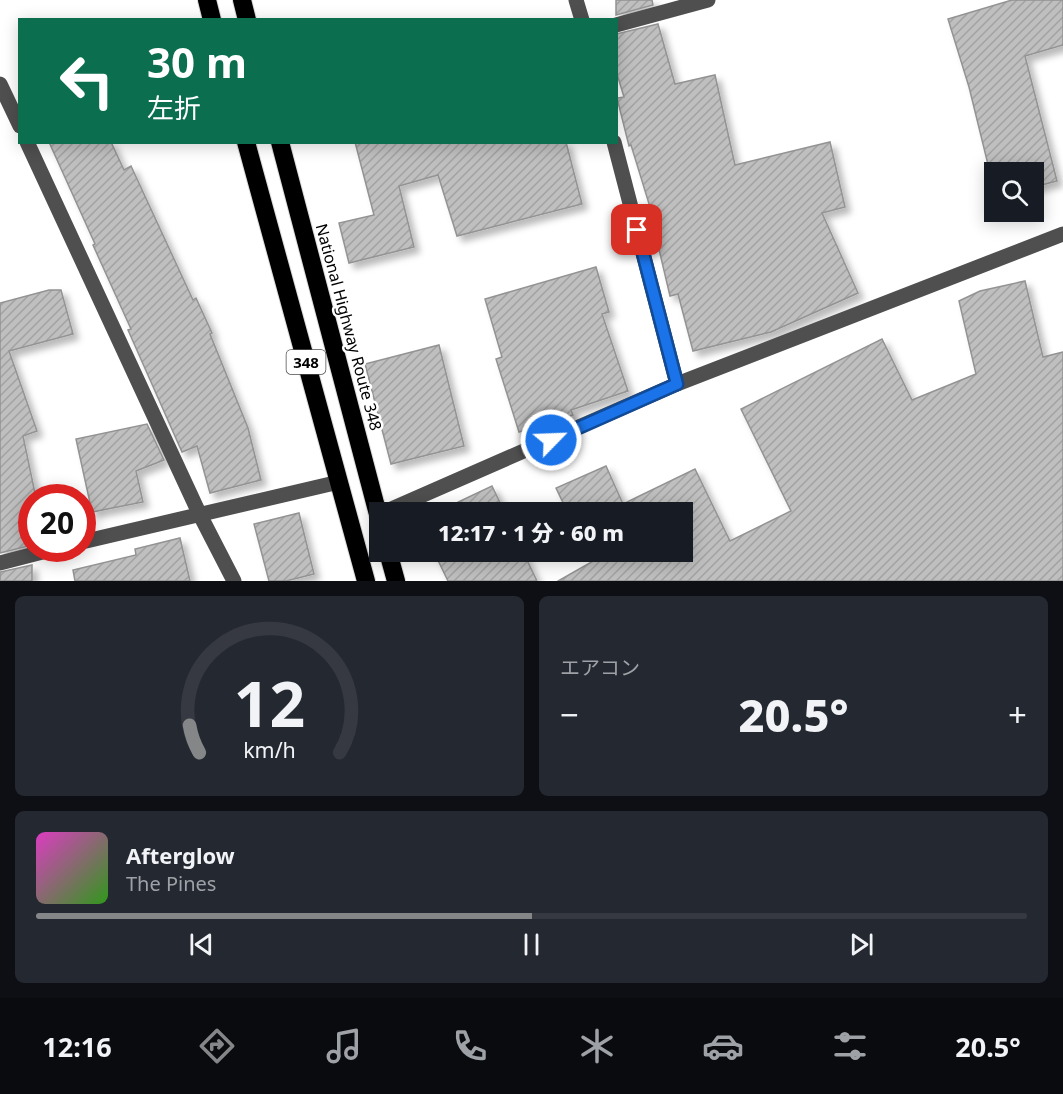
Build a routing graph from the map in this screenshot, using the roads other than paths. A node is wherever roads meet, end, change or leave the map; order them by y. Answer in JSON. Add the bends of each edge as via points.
{"nodes":[{"id":1,"x":207,"y":0,"type":"edge"},
{"id":2,"x":242,"y":0,"type":"edge"},
{"id":3,"x":576,"y":0,"type":"edge"},
{"id":4,"x":708,"y":0,"type":"edge"},
{"id":5,"x":212,"y":18,"type":"edge"},
{"id":6,"x":246,"y":18,"type":"edge"},
{"id":7,"x":581,"y":18,"type":"edge"},
{"id":8,"x":618,"y":24,"type":"edge"},
{"id":9,"x":0,"y":84,"type":"edge"},
{"id":10,"x":18,"y":122,"type":"edge"},
{"id":11,"x":28,"y":144,"type":"edge"},
{"id":12,"x":247,"y":144,"type":"edge"},
{"id":13,"x":281,"y":144,"type":"edge"},
{"id":14,"x":615,"y":144,"type":"edge"},
{"id":15,"x":1063,"y":234,"type":"edge"},
{"id":16,"x":677,"y":384,"type":"junction"},
{"id":17,"x":339,"y":482,"type":"junction"},
{"id":18,"x":376,"y":502,"type":"edge"},
{"id":19,"x":412,"y":502,"type":"edge"},
{"id":20,"x":199,"y":513,"type":"junction"},
{"id":21,"x":96,"y":539,"type":"edge"},
{"id":22,"x":18,"y":558,"type":"edge"},
{"id":23,"x":391,"y":562,"type":"edge"},
{"id":24,"x":0,"y":563,"type":"edge"},
{"id":25,"x":234,"y":581,"type":"edge"},
{"id":26,"x":366,"y":581,"type":"edge"},
{"id":27,"x":396,"y":581,"type":"edge"}],
"edges":[{"from":1,"to":5,"type":"highway"},
{"from":2,"to":6,"type":"highway"},
{"from":3,"to":7,"type":"lane"},
{"from":4,"to":8,"type":"lane"},
{"from":9,"to":10,"type":"lane"},
{"from":11,"to":20,"type":"lane"},
{"from":12,"to":17,"type":"highway","number":"348"},
{"from":13,"to":18,"type":"highway","name":"National Highway Route 348","number":"348"},
{"from":14,"to":16,"type":"lane"},
{"from":15,"to":16,"type":"lane"},
{"from":16,"to":19,"type":"lane"},
{"from":17,"to":20,"type":"lane"},
{"from":17,"to":26,"type":"highway","number":"348"},
{"from":20,"to":21,"type":"lane"},
{"from":20,"to":25,"type":"lane"},
{"from":22,"to":24,"type":"lane"},
{"from":23,"to":27,"type":"highway"}]}
